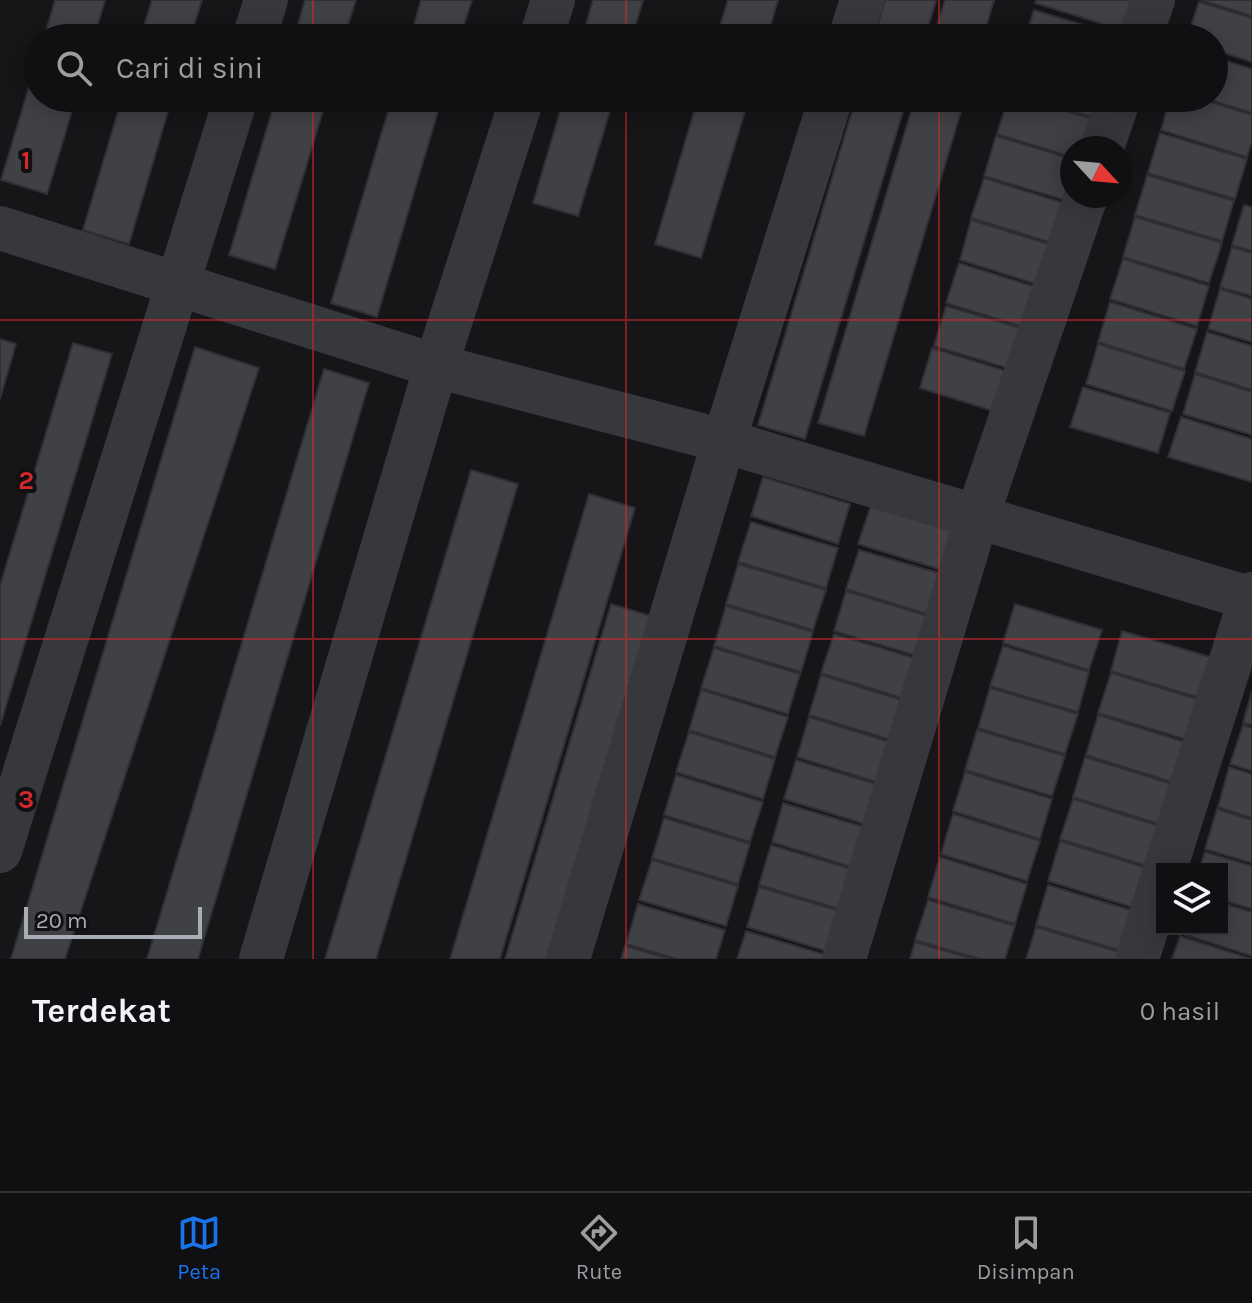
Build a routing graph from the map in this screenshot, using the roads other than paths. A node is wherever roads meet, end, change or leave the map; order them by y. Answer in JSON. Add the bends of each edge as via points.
{"nodes":[{"id":1,"x":266,"y":0,"type":"edge"},
{"id":2,"x":553,"y":0,"type":"edge"},
{"id":3,"x":862,"y":0,"type":"edge"},
{"id":4,"x":1153,"y":0,"type":"edge"},
{"id":5,"x":258,"y":24,"type":"edge"},
{"id":6,"x":545,"y":24,"type":"edge"},
{"id":7,"x":854,"y":24,"type":"edge"},
{"id":8,"x":1145,"y":24,"type":"edge"},
{"id":9,"x":232,"y":112,"type":"edge"},
{"id":10,"x":518,"y":112,"type":"edge"},
{"id":11,"x":827,"y":112,"type":"edge"},
{"id":12,"x":1114,"y":112,"type":"edge"},
{"id":13,"x":1106,"y":136,"type":"edge"},
{"id":14,"x":1082,"y":208,"type":"edge"},
{"id":15,"x":0,"y":228,"type":"edge"},
{"id":16,"x":179,"y":286,"type":"junction"},
{"id":17,"x":436,"y":366,"type":"junction"},
{"id":18,"x":724,"y":441,"type":"junction"},
{"id":19,"x":977,"y":517,"type":"junction"},
{"id":20,"x":1252,"y":597,"type":"edge"},
{"id":21,"x":0,"y":851,"type":"edge"},
{"id":22,"x":1167,"y":863,"type":"edge"},
{"id":23,"x":1156,"y":898,"type":"edge"},
{"id":24,"x":261,"y":959,"type":"edge"},
{"id":25,"x":568,"y":959,"type":"edge"},
{"id":26,"x":844,"y":959,"type":"edge"},
{"id":27,"x":1137,"y":959,"type":"edge"}],
"edges":[{"from":1,"to":5,"type":"street"},
{"from":2,"to":6,"type":"street"},
{"from":3,"to":7,"type":"street"},
{"from":4,"to":8,"type":"street"},
{"from":9,"to":16,"type":"street"},
{"from":10,"to":17,"type":"street"},
{"from":11,"to":18,"type":"street"},
{"from":12,"to":13,"type":"street"},
{"from":14,"to":19,"type":"street"},
{"from":15,"to":16,"type":"street"},
{"from":16,"to":17,"type":"street"},
{"from":16,"to":21,"type":"street"},
{"from":17,"to":18,"type":"street"},
{"from":17,"to":24,"type":"street"},
{"from":18,"to":19,"type":"street"},
{"from":18,"to":25,"type":"street"},
{"from":19,"to":20,"type":"street"},
{"from":19,"to":26,"type":"street"},
{"from":20,"to":22,"type":"street"},
{"from":23,"to":27,"type":"street"}]}
